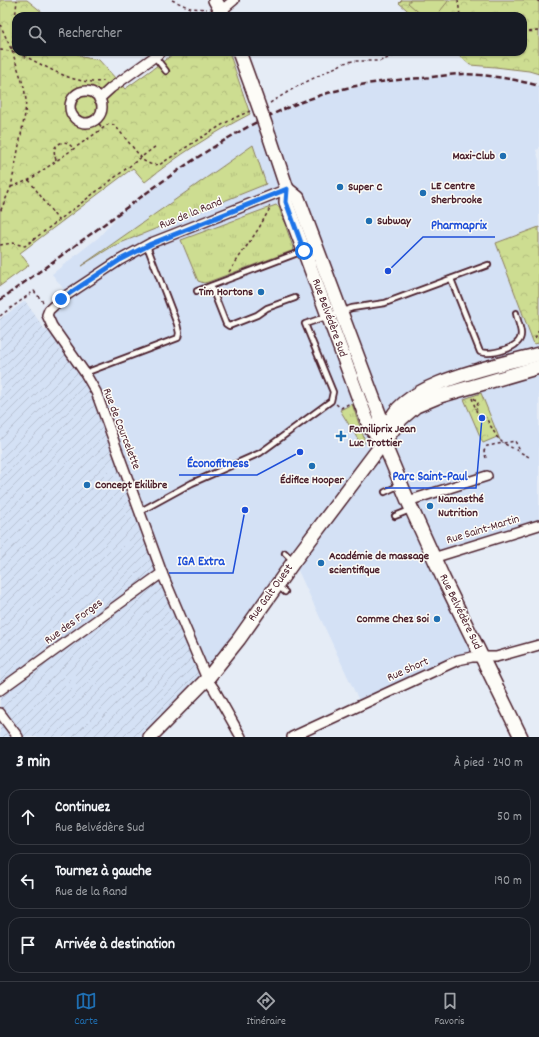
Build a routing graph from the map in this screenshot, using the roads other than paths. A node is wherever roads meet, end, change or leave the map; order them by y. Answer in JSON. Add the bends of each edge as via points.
{"nodes":[{"id":1,"x":234,"y":0,"type":"edge"},
{"id":2,"x":218,"y":11,"type":"edge"},
{"id":3,"x":155,"y":56,"type":"edge"},
{"id":4,"x":159,"y":56,"type":"edge"},
{"id":5,"x":240,"y":56,"type":"edge"},
{"id":6,"x":166,"y":71,"type":"dead end"},
{"id":7,"x":99,"y":99,"type":"junction"},
{"id":8,"x":287,"y":189,"type":"junction"},
{"id":9,"x":147,"y":246,"type":"junction"},
{"id":10,"x":304,"y":251,"type":"junction"},
{"id":11,"x":488,"y":265,"type":"dead end"},
{"id":12,"x":450,"y":279,"type":"junction"},
{"id":13,"x":211,"y":286,"type":"junction"},
{"id":14,"x":197,"y":291,"type":"dead end"},
{"id":15,"x":294,"y":298,"type":"dead end"},
{"id":16,"x":49,"y":310,"type":"joint"},
{"id":17,"x":341,"y":312,"type":"junction"},
{"id":18,"x":516,"y":313,"type":"dead end"},
{"id":19,"x":328,"y":316,"type":"junction"},
{"id":20,"x":539,"y":354,"type":"edge"},
{"id":21,"x":539,"y":367,"type":"edge"},
{"id":22,"x":85,"y":373,"type":"junction"},
{"id":23,"x":383,"y":441,"type":"junction"},
{"id":24,"x":488,"y":476,"type":"dead end"},
{"id":25,"x":402,"y":485,"type":"junction"},
{"id":26,"x":385,"y":492,"type":"dead end"},
{"id":27,"x":410,"y":505,"type":"junction"},
{"id":28,"x":139,"y":512,"type":"junction"},
{"id":29,"x":395,"y":516,"type":"dead end"},
{"id":30,"x":539,"y":525,"type":"edge"},
{"id":31,"x":434,"y":558,"type":"junction"},
{"id":32,"x":162,"y":573,"type":"junction"},
{"id":33,"x":539,"y":645,"type":"edge"},
{"id":34,"x":481,"y":657,"type":"junction"},
{"id":35,"x":207,"y":679,"type":"junction"},
{"id":36,"x":0,"y":690,"type":"edge"},
{"id":37,"x":0,"y":713,"type":"edge"},
{"id":38,"x":18,"y":737,"type":"edge"},
{"id":39,"x":150,"y":737,"type":"edge"},
{"id":40,"x":241,"y":737,"type":"edge"},
{"id":41,"x":292,"y":737,"type":"edge"},
{"id":42,"x":521,"y":737,"type":"edge"}],
"edges":[{"from":1,"to":2,"type":"street"},
{"from":3,"to":7,"type":"street"},
{"from":4,"to":6,"type":"lane"},
{"from":5,"to":8,"type":"main road","name":"Rue Belvédère Sud","bridge":true},
{"from":7,"to":7,"type":"street","via":[[101,109],[96,119],[87,123],[73,117],[70,107],[73,98],[82,92],[92,92]]},
{"from":8,"to":9,"type":"street","name":"Rue de la Rand"},
{"from":8,"to":10,"type":"main road","name":"Rue Belvédère Sud","via":[[286,202]]},
{"from":8,"to":17,"type":"main road","name":"Rue Belvédère Sud","via":[[298,198]]},
{"from":9,"to":16,"type":"street","name":"Rue de la Rand","via":[[120,260],[61,299]]},
{"from":9,"to":22,"type":"lane","via":[[177,324],[178,338]]},
{"from":10,"to":13,"type":"lane"},
{"from":10,"to":19,"type":"main road","name":"Rue Belvédère Sud"},
{"from":11,"to":12,"type":"lane"},
{"from":12,"to":17,"type":"lane","via":[[385,303]]},
{"from":12,"to":18,"type":"lane","via":[[480,352],[488,354],[516,345],[522,333]]},
{"from":13,"to":14,"type":"lane"},
{"from":13,"to":15,"type":"lane","via":[[229,326]]},
{"from":16,"to":22,"type":"street","name":"Rue de Courcelette","via":[[52,326]]},
{"from":17,"to":19,"type":"lane"},
{"from":17,"to":23,"type":"main road","name":"Rue Belvédère Sud","via":[[380,416]]},
{"from":19,"to":23,"type":"main road","name":"Rue Belvédère Sud","via":[[370,428]]},
{"from":19,"to":28,"type":"lane","via":[[305,324],[333,392],[331,401],[260,453],[192,483]]},
{"from":20,"to":23,"type":"main road","name":"Rue Galt Ouest","via":[[460,376],[420,392],[398,408],[390,420]]},
{"from":21,"to":23,"type":"main road","name":"Rue Galt Ouest","via":[[427,400],[401,419]]},
{"from":22,"to":28,"type":"street","name":"Rue de Courcelette","via":[[96,392]]},
{"from":23,"to":25,"type":"main road","name":"Rue Belvédère Sud"},
{"from":23,"to":35,"type":"main road","name":"Rue Galt Ouest","via":[[289,557],[281,588]]},
{"from":24,"to":27,"type":"street"},
{"from":25,"to":26,"type":"lane"},
{"from":25,"to":27,"type":"main road","name":"Rue Belvédère Sud"},
{"from":27,"to":29,"type":"lane"},
{"from":27,"to":31,"type":"main road","name":"Rue Belvédère Sud"},
{"from":28,"to":32,"type":"street","name":"Rue de Courcelette"},
{"from":30,"to":31,"type":"street","name":"Rue Saint-Martin"},
{"from":31,"to":34,"type":"main road","name":"Rue Belvédère Sud"},
{"from":32,"to":35,"type":"street","name":"Rue de Courcelette"},
{"from":32,"to":36,"type":"street","name":"Rue des Forges"},
{"from":33,"to":34,"type":"street","name":"Rue Short","via":[[496,657]]},
{"from":34,"to":41,"type":"street","name":"Rue Short","via":[[458,660]]},
{"from":34,"to":42,"type":"main road","name":"Rue Belvédère Sud"},
{"from":35,"to":39,"type":"main road","name":"Rue Galt Ouest"},
{"from":35,"to":40,"type":"street","name":"Rue de Courcelette"},
{"from":37,"to":38,"type":"street"}]}
